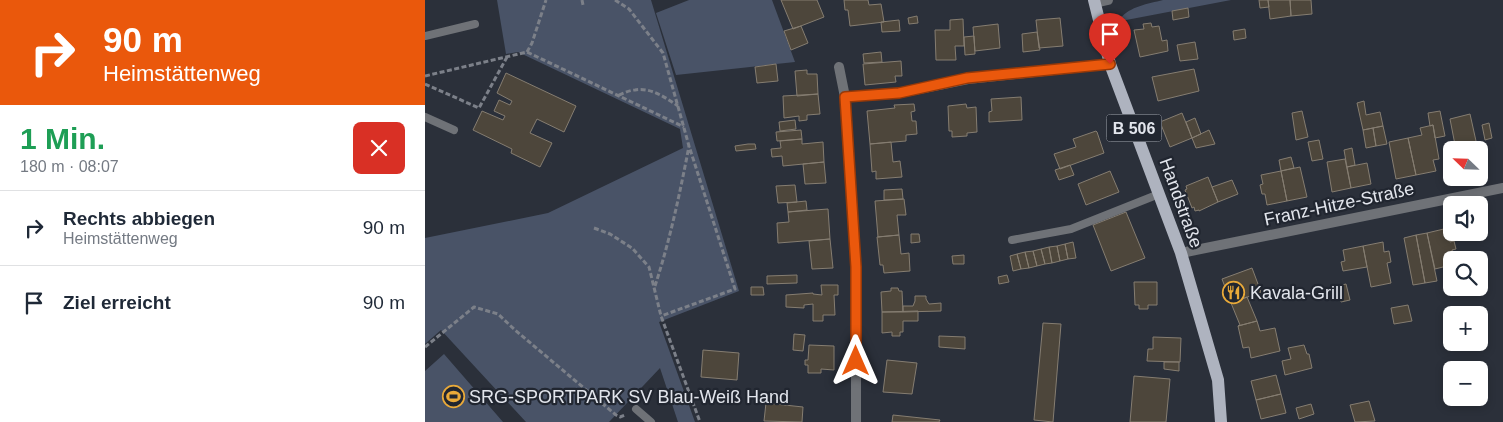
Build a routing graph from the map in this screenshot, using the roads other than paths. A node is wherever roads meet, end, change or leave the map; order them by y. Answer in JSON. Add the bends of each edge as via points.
{"nodes":[{"id":1,"x":1108,"y":0,"type":"edge"},
{"id":2,"x":1094,"y":2,"type":"edge"},
{"id":3,"x":475,"y":24,"type":"dead end"},
{"id":4,"x":425,"y":36,"type":"edge"},
{"id":5,"x":1110,"y":64,"type":"junction"},
{"id":6,"x":839,"y":68,"type":"dead end"},
{"id":7,"x":845,"y":97,"type":"junction"},
{"id":8,"x":425,"y":116,"type":"edge"},
{"id":9,"x":454,"y":130,"type":"dead end"},
{"id":10,"x":1503,"y":188,"type":"edge"},
{"id":11,"x":1159,"y":194,"type":"junction"},
{"id":12,"x":1012,"y":240,"type":"dead end"},
{"id":13,"x":1181,"y":253,"type":"junction"},
{"id":14,"x":636,"y":409,"type":"dead end"},
{"id":15,"x":651,"y":422,"type":"edge"},
{"id":16,"x":856,"y":422,"type":"edge"},
{"id":17,"x":1221,"y":422,"type":"edge"}],
"edges":[{"from":1,"to":2,"type":"street"},
{"from":2,"to":5,"type":"main road","name":"Handstraße","number":"B 506"},
{"from":3,"to":4,"type":"lane"},
{"from":5,"to":7,"type":"street","via":[[967,78],[899,93]]},
{"from":5,"to":11,"type":"main road","name":"Handstraße","number":"B 506"},
{"from":6,"to":7,"type":"street"},
{"from":7,"to":16,"type":"street","via":[[856,267]]},
{"from":8,"to":9,"type":"lane"},
{"from":10,"to":13,"type":"street","name":"Franz-Hitze-Straße"},
{"from":11,"to":12,"type":"lane","via":[[1071,229]]},
{"from":11,"to":13,"type":"main road","name":"Handstraße","number":"B 506"},
{"from":13,"to":17,"type":"main road","name":"Handstraße","number":"B 506","via":[[1218,380]]},
{"from":14,"to":15,"type":"lane"}]}
